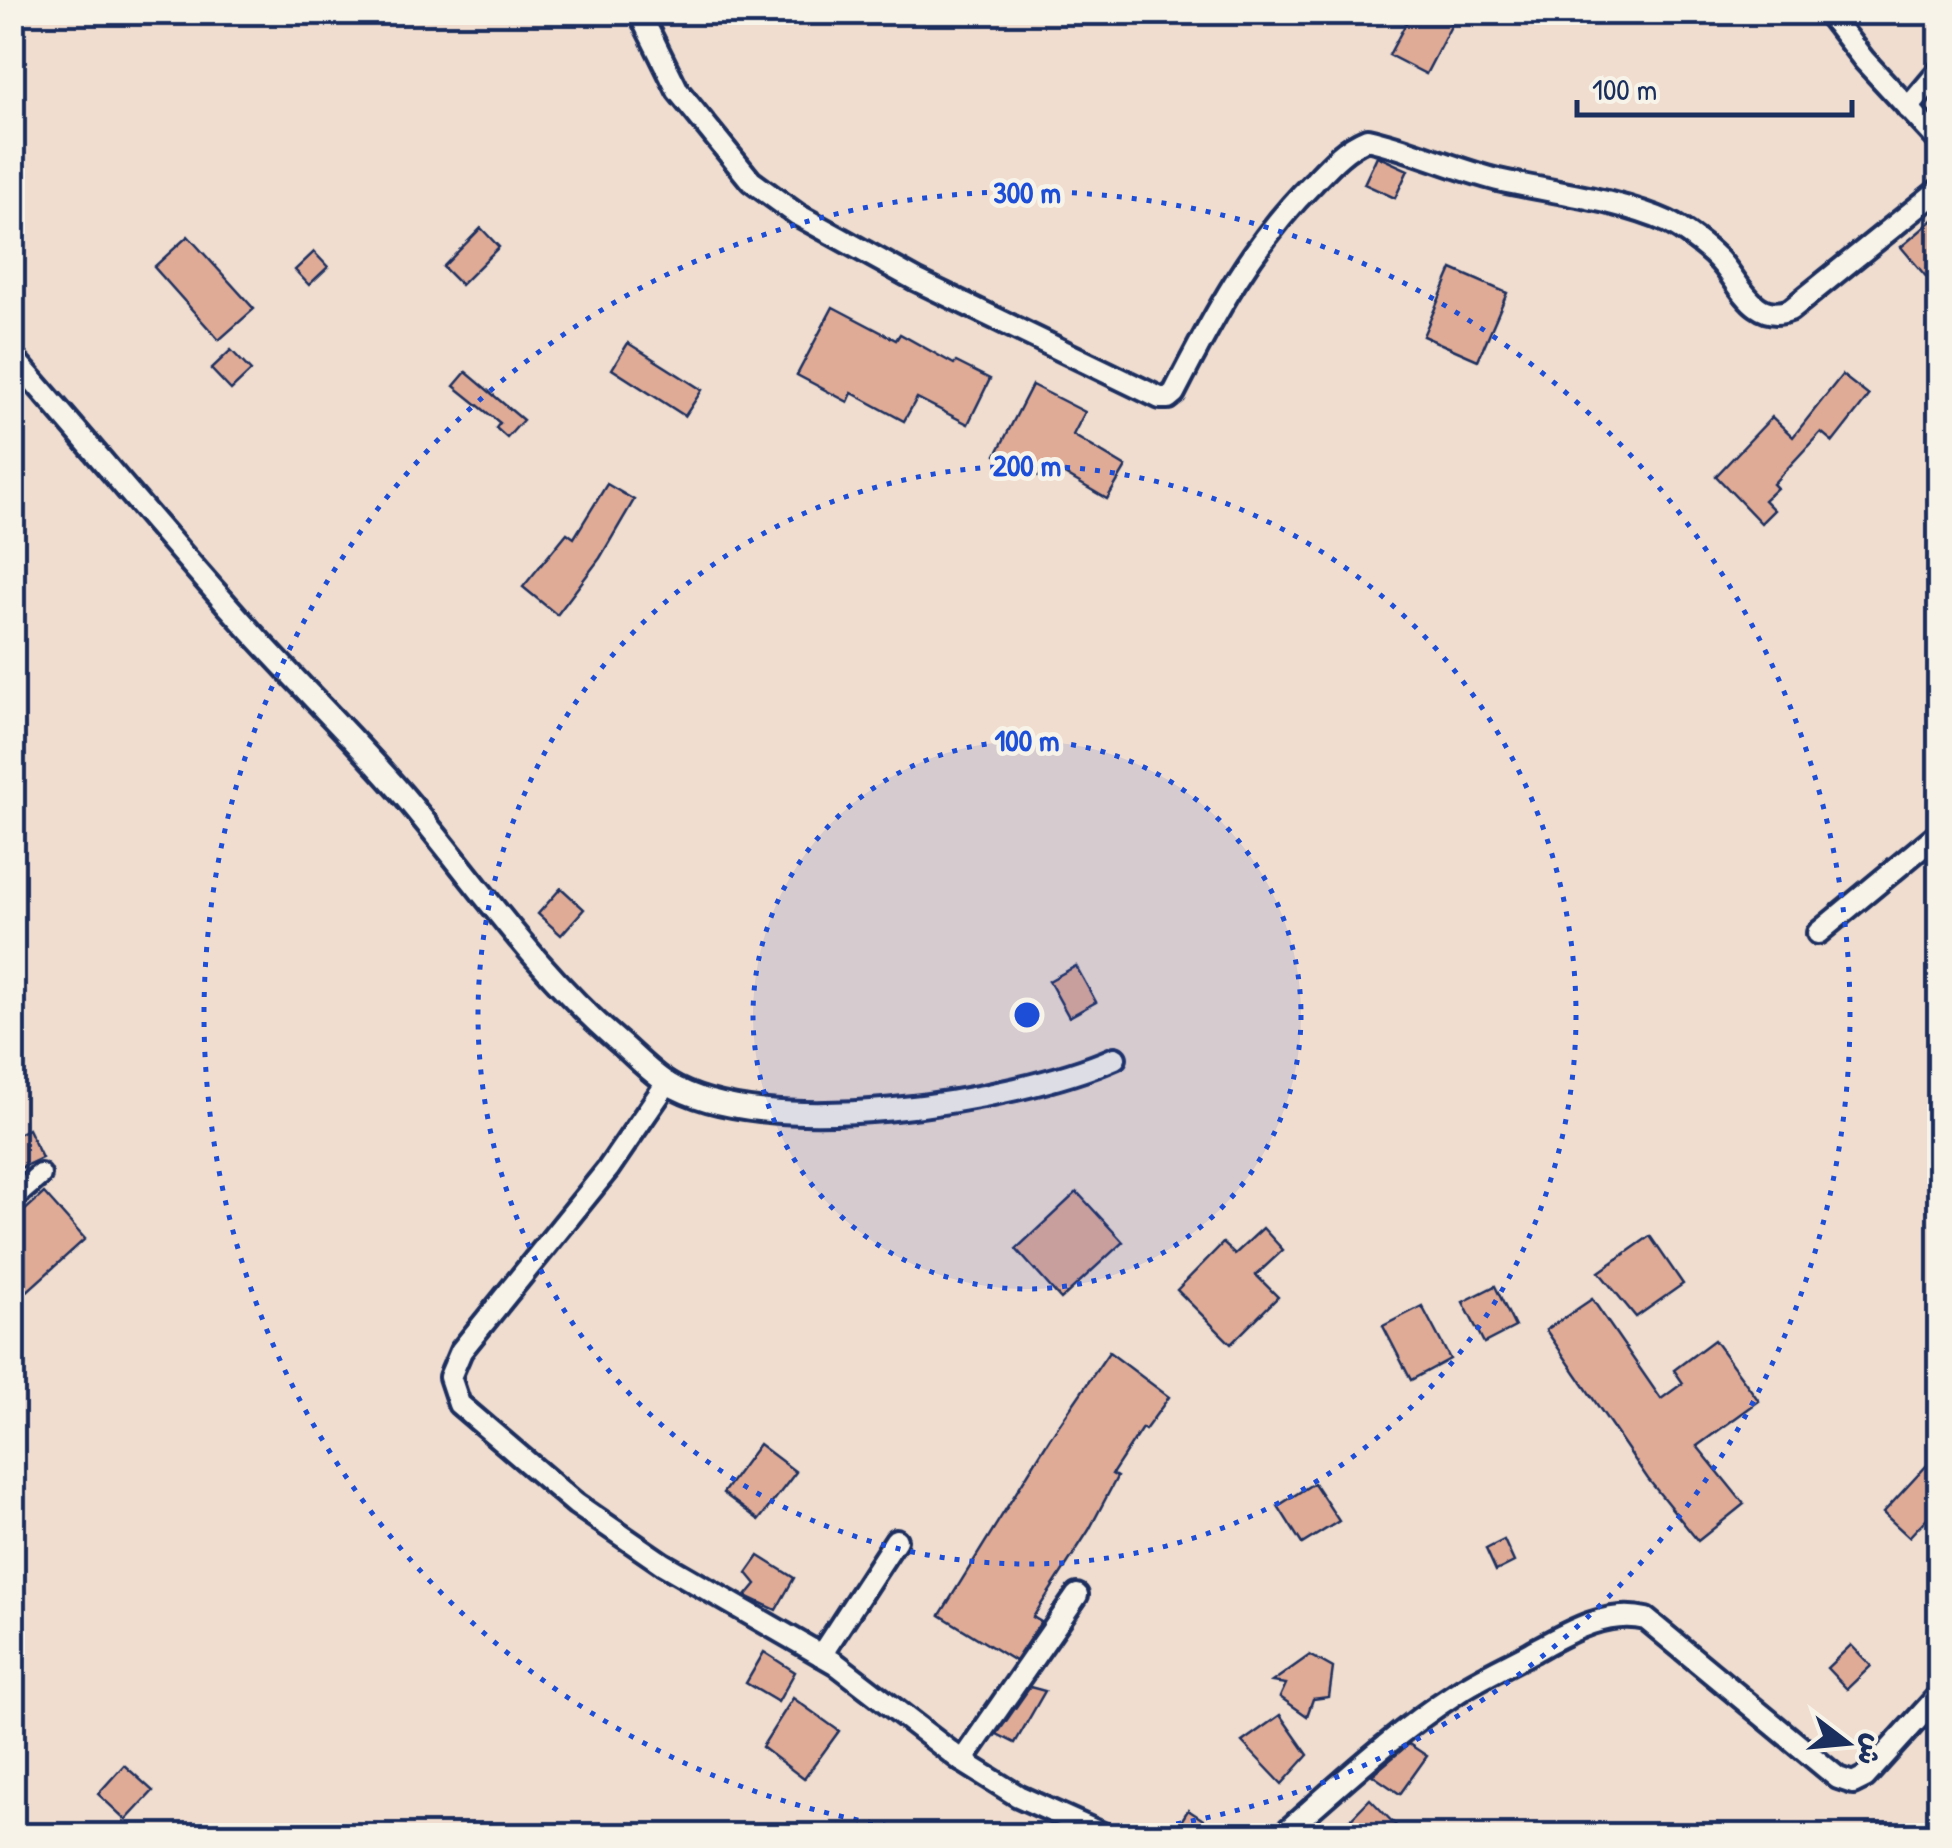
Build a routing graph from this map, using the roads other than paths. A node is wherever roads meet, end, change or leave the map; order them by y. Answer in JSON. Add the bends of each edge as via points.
{"nodes":[{"id":1,"x":640,"y":12,"type":"edge"},
{"id":2,"x":1827,"y":12,"type":"edge"},
{"id":3,"x":1940,"y":70,"type":"edge"},
{"id":4,"x":1908,"y":108,"type":"junction"},
{"id":5,"x":1940,"y":142,"type":"edge"},
{"id":6,"x":1940,"y":189,"type":"edge"},
{"id":7,"x":12,"y":356,"type":"edge"},
{"id":8,"x":1940,"y":832,"type":"edge"},
{"id":9,"x":1818,"y":933,"type":"dead end"},
{"id":10,"x":1115,"y":1058,"type":"dead end"},
{"id":11,"x":667,"y":1083,"type":"junction"},
{"id":12,"x":40,"y":1176,"type":"dead end"},
{"id":13,"x":12,"y":1199,"type":"edge"},
{"id":14,"x":896,"y":1540,"type":"dead end"},
{"id":15,"x":1077,"y":1595,"type":"dead end"},
{"id":16,"x":821,"y":1655,"type":"junction"},
{"id":17,"x":1940,"y":1694,"type":"edge"},
{"id":18,"x":962,"y":1761,"type":"junction"},
{"id":19,"x":1108,"y":1836,"type":"edge"},
{"id":20,"x":1281,"y":1836,"type":"edge"}],
"edges":[{"from":1,"to":6,"type":"street","via":[[678,90],[750,181],[798,216],[916,280],[1160,398],[1174,393],[1234,280],[1287,210],[1351,146],[1367,139],[1670,223],[1717,258],[1764,312],[1777,315]]},
{"from":2,"to":4,"type":"street"},
{"from":3,"to":4,"type":"street"},
{"from":4,"to":5,"type":"street"},
{"from":7,"to":11,"type":"street","via":[[394,786],[578,1008]]},
{"from":8,"to":9,"type":"street"},
{"from":10,"to":11,"type":"street","via":[[996,1095],[808,1114],[740,1108]]},
{"from":11,"to":16,"type":"street","via":[[608,1169],[461,1350],[450,1377],[459,1404],[576,1504]]},
{"from":12,"to":13,"type":"street"},
{"from":14,"to":16,"type":"street"},
{"from":15,"to":18,"type":"street"},
{"from":16,"to":18,"type":"street"},
{"from":17,"to":20,"type":"street","via":[[1865,1778],[1853,1782],[1838,1778],[1646,1619],[1602,1619],[1456,1693]]},
{"from":18,"to":19,"type":"street","via":[[1018,1796]]}]}
